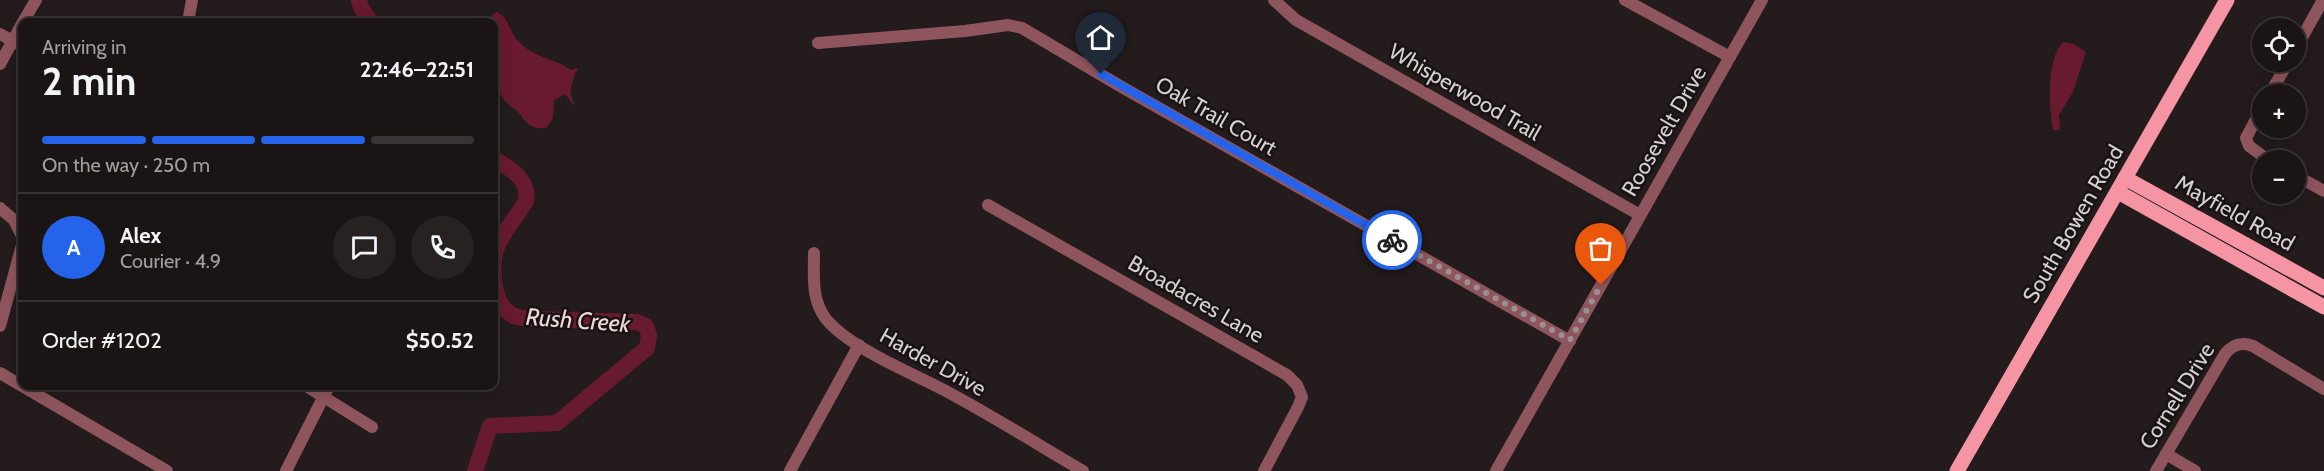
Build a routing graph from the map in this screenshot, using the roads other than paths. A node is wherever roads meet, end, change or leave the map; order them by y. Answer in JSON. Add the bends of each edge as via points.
{"nodes":[{"id":1,"x":36,"y":0,"type":"edge"},
{"id":2,"x":192,"y":0,"type":"edge"},
{"id":3,"x":1274,"y":0,"type":"edge"},
{"id":4,"x":1625,"y":0,"type":"edge"},
{"id":5,"x":1762,"y":0,"type":"edge"},
{"id":6,"x":2227,"y":0,"type":"edge"},
{"id":7,"x":2323,"y":0,"type":"edge"},
{"id":8,"x":26,"y":18,"type":"edge"},
{"id":9,"x":189,"y":18,"type":"edge"},
{"id":10,"x":2306,"y":30,"type":"edge"},
{"id":11,"x":0,"y":34,"type":"edge"},
{"id":12,"x":818,"y":43,"type":"dead end"},
{"id":13,"x":18,"y":44,"type":"edge"},
{"id":14,"x":1730,"y":57,"type":"junction"},
{"id":15,"x":0,"y":64,"type":"edge"},
{"id":16,"x":2252,"y":127,"type":"edge"},
{"id":17,"x":2254,"y":150,"type":"edge"},
{"id":18,"x":2306,"y":181,"type":"edge"},
{"id":19,"x":2121,"y":185,"type":"junction"},
{"id":20,"x":2324,"y":191,"type":"edge"},
{"id":21,"x":988,"y":205,"type":"dead end"},
{"id":22,"x":0,"y":208,"type":"edge"},
{"id":23,"x":1640,"y":215,"type":"junction"},
{"id":24,"x":18,"y":228,"type":"edge"},
{"id":25,"x":814,"y":253,"type":"dead end"},
{"id":26,"x":18,"y":260,"type":"edge"},
{"id":27,"x":2324,"y":288,"type":"edge"},
{"id":28,"x":2324,"y":307,"type":"edge"},
{"id":29,"x":0,"y":326,"type":"edge"},
{"id":30,"x":1570,"y":340,"type":"junction"},
{"id":31,"x":860,"y":345,"type":"junction"},
{"id":32,"x":0,"y":373,"type":"edge"},
{"id":33,"x":18,"y":384,"type":"edge"},
{"id":34,"x":2324,"y":389,"type":"edge"},
{"id":35,"x":29,"y":390,"type":"edge"},
{"id":36,"x":326,"y":391,"type":"edge"},
{"id":37,"x":372,"y":427,"type":"dead end"},
{"id":38,"x":2166,"y":454,"type":"junction"},
{"id":39,"x":167,"y":471,"type":"edge"},
{"id":40,"x":286,"y":471,"type":"edge"},
{"id":41,"x":790,"y":471,"type":"edge"},
{"id":42,"x":1083,"y":471,"type":"edge"},
{"id":43,"x":1264,"y":471,"type":"edge"},
{"id":44,"x":1496,"y":471,"type":"edge"},
{"id":45,"x":1957,"y":471,"type":"edge"},
{"id":46,"x":2156,"y":471,"type":"edge"},
{"id":47,"x":2195,"y":471,"type":"edge"}],
"edges":[{"from":1,"to":8,"type":"street"},
{"from":2,"to":9,"type":"street"},
{"from":3,"to":23,"type":"street","name":"Whisperwood Trail","via":[[1296,20]]},
{"from":4,"to":14,"type":"street"},
{"from":5,"to":14,"type":"street","name":"Roosevelt Drive"},
{"from":6,"to":19,"type":"main road","name":"South Bowen Road"},
{"from":7,"to":10,"type":"street"},
{"from":11,"to":13,"type":"street"},
{"from":12,"to":30,"type":"street","name":"Oak Trail Court","via":[[1008,25],[1022,28]]},
{"from":13,"to":15,"type":"street"},
{"from":14,"to":23,"type":"street","name":"Roosevelt Drive"},
{"from":16,"to":17,"type":"street","via":[[2246,138]]},
{"from":18,"to":20,"type":"street"},
{"from":19,"to":27,"type":"main road","name":"Mayfield Road"},
{"from":19,"to":28,"type":"main road"},
{"from":19,"to":45,"type":"main road","name":"South Bowen Road"},
{"from":21,"to":43,"type":"street","name":"Broadacres Lane","via":[[1287,375],[1302,397]]},
{"from":22,"to":24,"type":"street"},
{"from":23,"to":30,"type":"street","name":"Roosevelt Drive"},
{"from":25,"to":31,"type":"street","name":"Harder Drive","via":[[818,306],[835,328]]},
{"from":26,"to":29,"type":"street"},
{"from":30,"to":44,"type":"street","name":"Roosevelt Drive"},
{"from":31,"to":41,"type":"street"},
{"from":31,"to":42,"type":"street","name":"Harder Drive"},
{"from":32,"to":33,"type":"street"},
{"from":34,"to":38,"type":"street","name":"Cornell Drive","via":[[2253,346],[2236,345],[2225,354]]},
{"from":35,"to":39,"type":"street"},
{"from":36,"to":37,"type":"street"},
{"from":36,"to":40,"type":"street"},
{"from":38,"to":46,"type":"street","name":"Cornell Drive"},
{"from":38,"to":47,"type":"street"}]}
